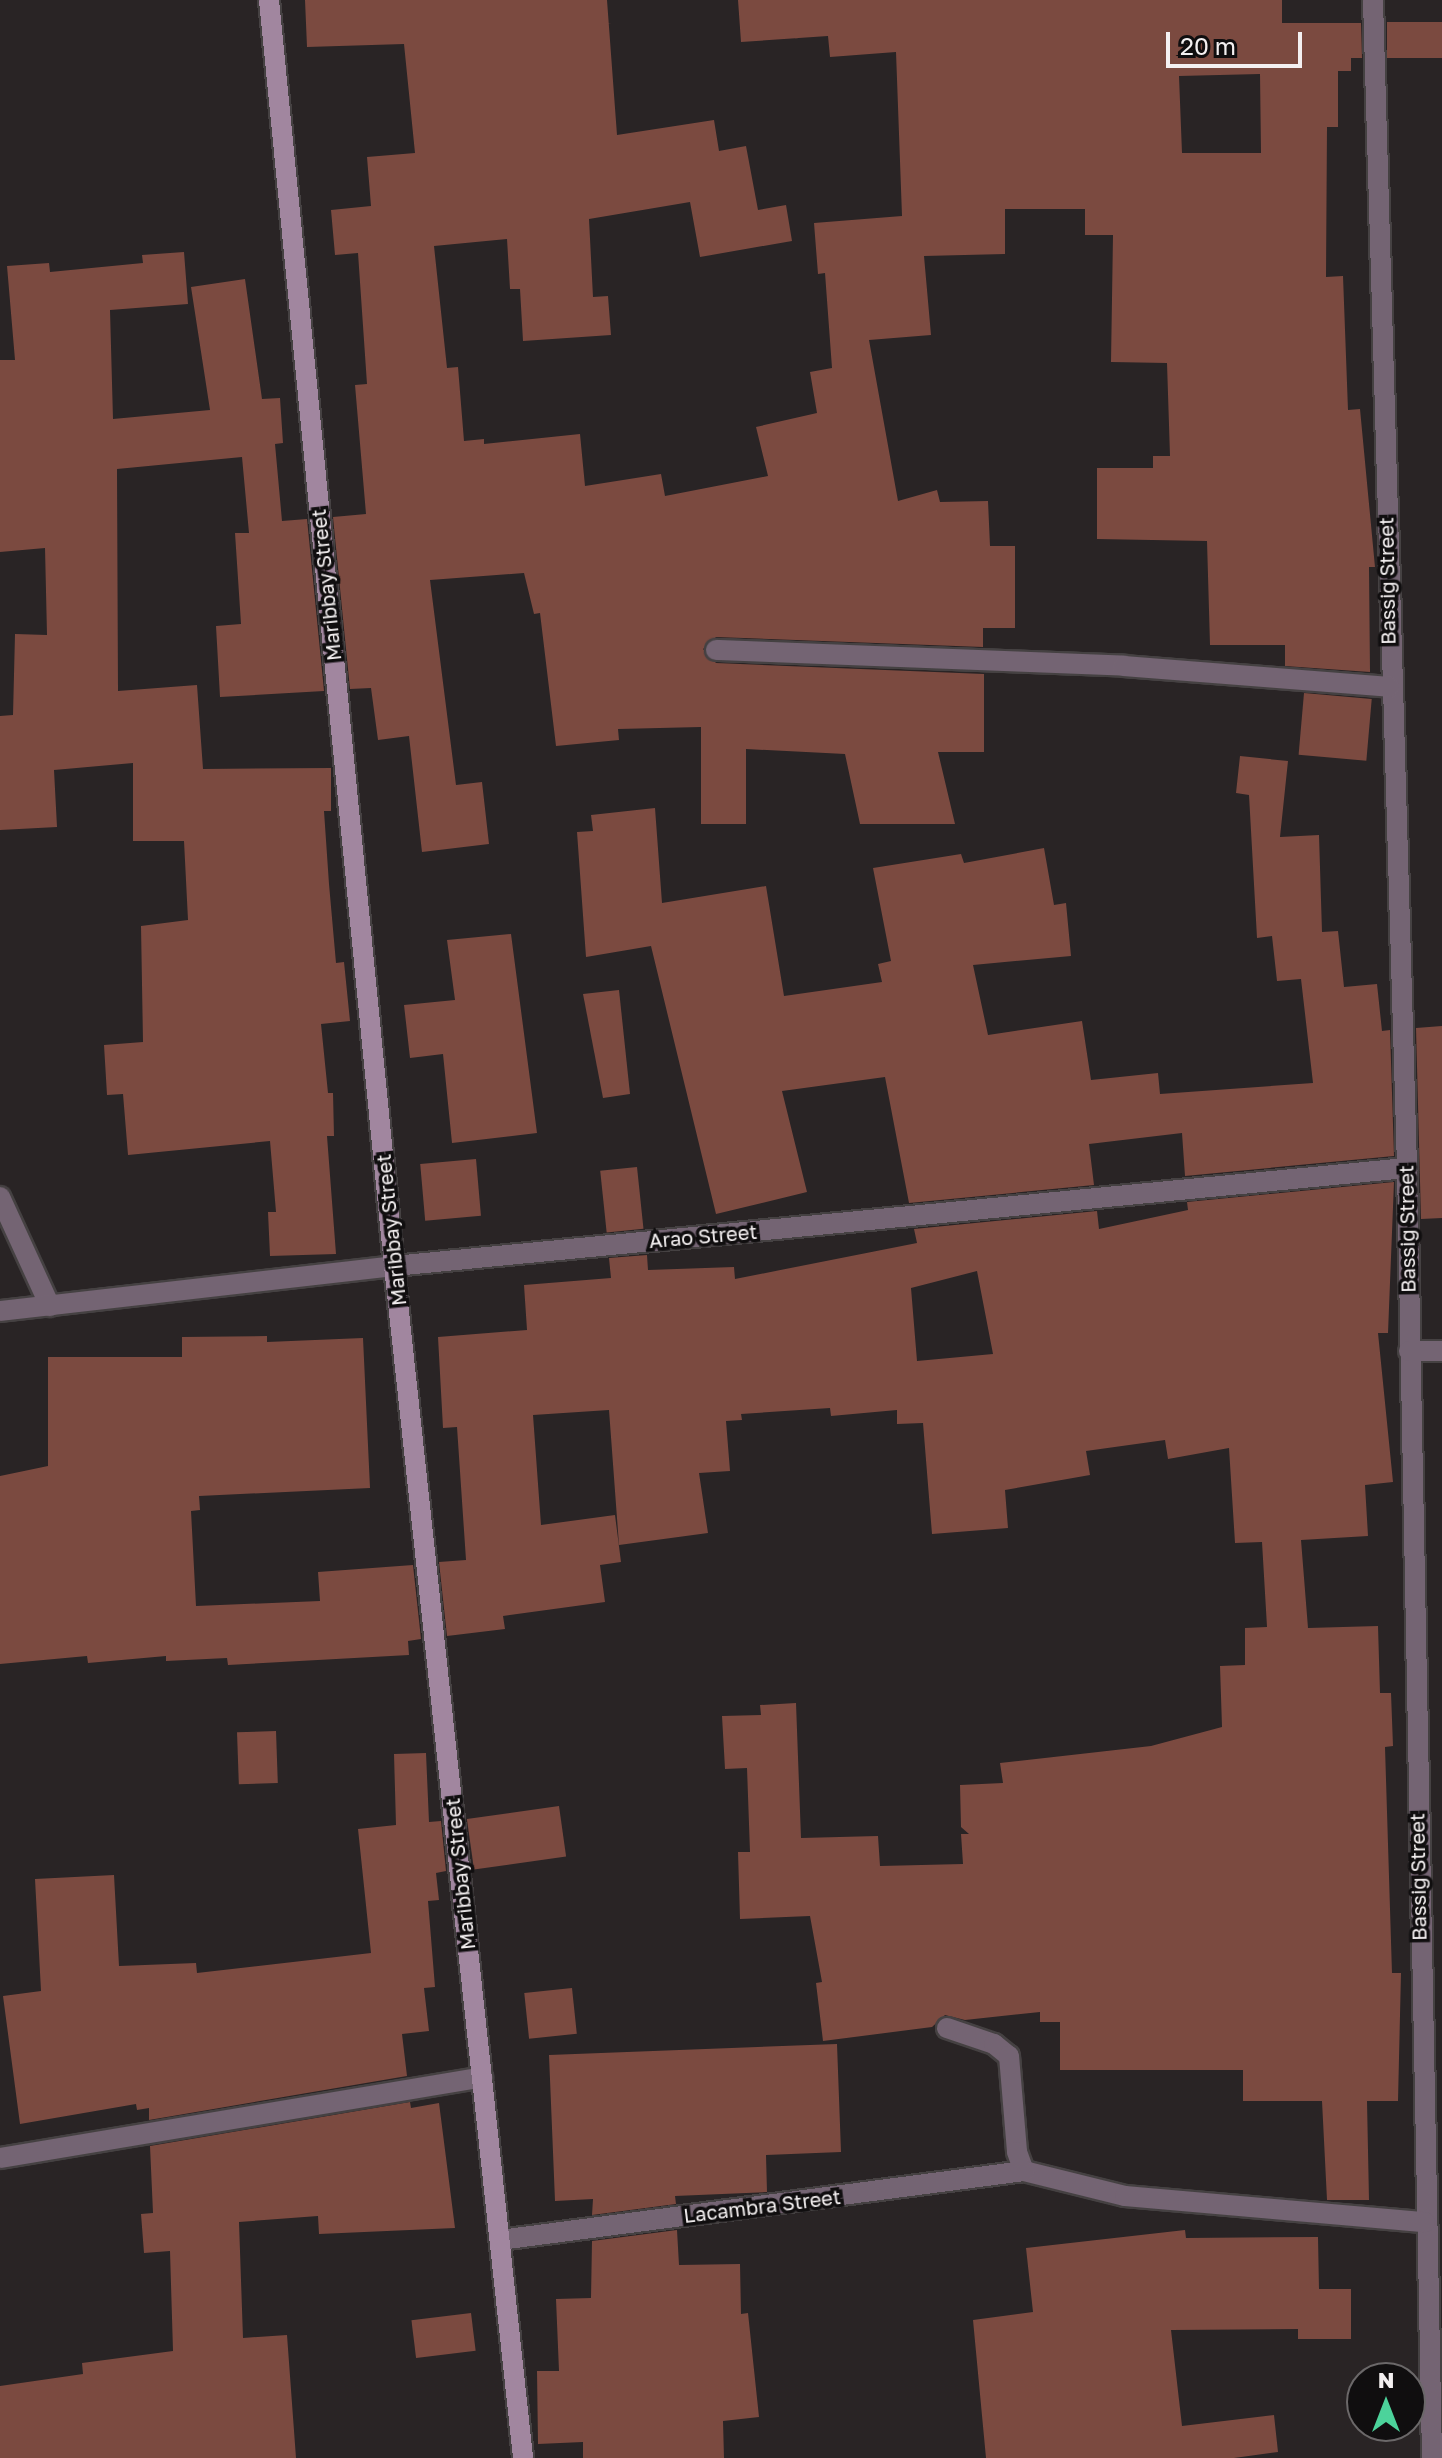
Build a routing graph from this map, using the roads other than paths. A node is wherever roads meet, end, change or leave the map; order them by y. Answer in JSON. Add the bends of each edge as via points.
{"nodes":[{"id":1,"x":269,"y":0,"type":"edge"},
{"id":2,"x":1373,"y":0,"type":"edge"},
{"id":3,"x":716,"y":650,"type":"dead end"},
{"id":4,"x":1389,"y":687,"type":"junction"},
{"id":5,"x":1407,"y":1168,"type":"junction"},
{"id":6,"x":0,"y":1197,"type":"edge"},
{"id":7,"x":394,"y":1266,"type":"junction"},
{"id":8,"x":50,"y":1306,"type":"junction"},
{"id":9,"x":0,"y":1311,"type":"edge"},
{"id":10,"x":1409,"y":1351,"type":"junction"},
{"id":11,"x":1442,"y":1351,"type":"edge"},
{"id":12,"x":947,"y":2028,"type":"dead end"},
{"id":13,"x":482,"y":2077,"type":"junction"},
{"id":14,"x":0,"y":2158,"type":"edge"},
{"id":15,"x":1024,"y":2171,"type":"junction"},
{"id":16,"x":1425,"y":2222,"type":"junction"},
{"id":17,"x":500,"y":2240,"type":"junction"},
{"id":18,"x":523,"y":2458,"type":"edge"},
{"id":19,"x":1432,"y":2458,"type":"edge"}],
"edges":[{"from":1,"to":7,"type":"street","name":"Maribbay Street"},
{"from":2,"to":4,"type":"street","name":"Bassig Street"},
{"from":3,"to":4,"type":"street","via":[[1124,666]]},
{"from":4,"to":5,"type":"street","name":"Bassig Street"},
{"from":5,"to":7,"type":"street","name":"Arao Street"},
{"from":5,"to":10,"type":"street","name":"Bassig Street"},
{"from":6,"to":8,"type":"street"},
{"from":7,"to":8,"type":"street","name":"Arao Street"},
{"from":7,"to":13,"type":"street","name":"Maribbay Street"},
{"from":8,"to":9,"type":"street","name":"Arao Street"},
{"from":10,"to":11,"type":"street"},
{"from":10,"to":16,"type":"street","name":"Bassig Street"},
{"from":12,"to":15,"type":"street","via":[[994,2044],[1009,2056],[1017,2152]]},
{"from":13,"to":14,"type":"street"},
{"from":13,"to":17,"type":"street","name":"Maribbay Street"},
{"from":15,"to":16,"type":"street","name":"Lacambra Street","via":[[1125,2196]]},
{"from":15,"to":17,"type":"street","name":"Lacambra Street"},
{"from":16,"to":19,"type":"street","name":"Bassig Street"},
{"from":17,"to":18,"type":"street","name":"Maribbay Street"}]}
